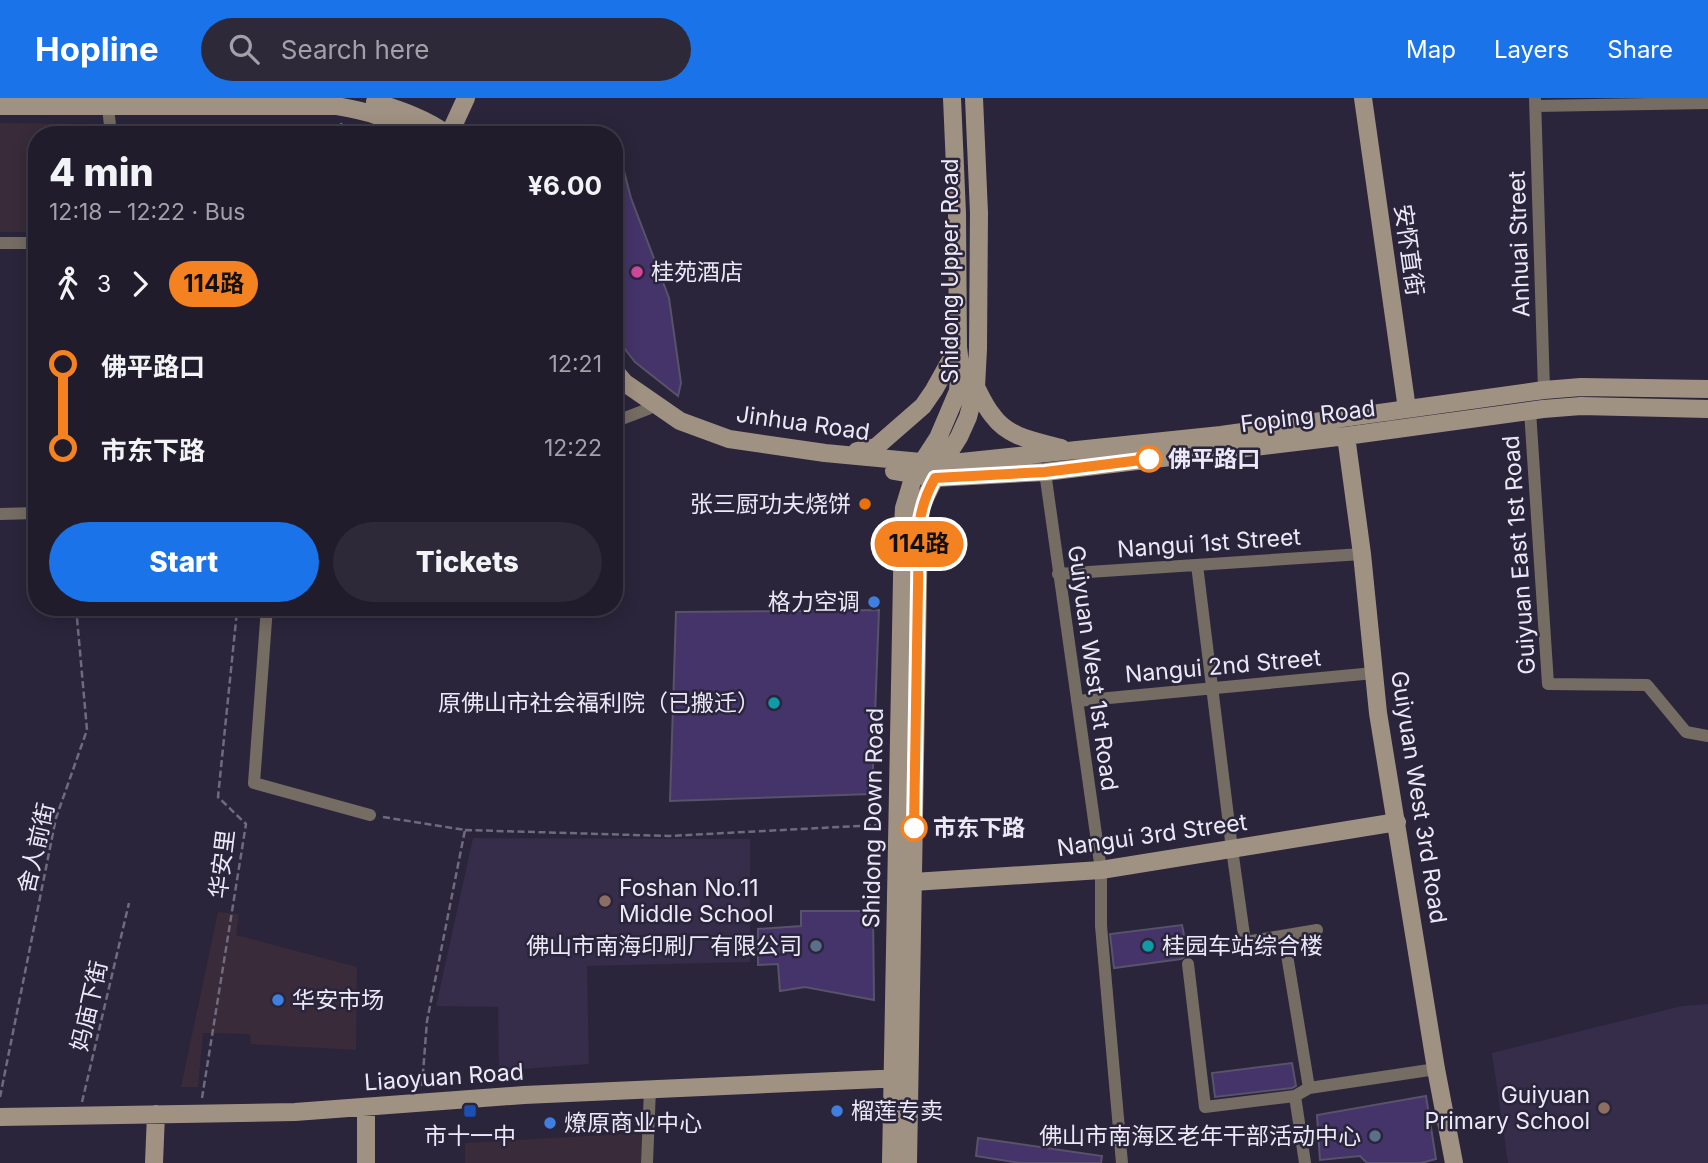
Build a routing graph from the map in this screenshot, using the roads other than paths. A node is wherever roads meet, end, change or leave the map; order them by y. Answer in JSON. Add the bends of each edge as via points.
{"nodes":[{"id":1,"x":362,"y":98,"type":"edge"},
{"id":2,"x":466,"y":98,"type":"edge"},
{"id":3,"x":952,"y":98,"type":"edge"},
{"id":4,"x":974,"y":98,"type":"edge"},
{"id":5,"x":1363,"y":98,"type":"edge"},
{"id":6,"x":1536,"y":102,"type":"edge"},
{"id":7,"x":1708,"y":103,"type":"edge"},
{"id":8,"x":0,"y":106,"type":"edge"},
{"id":9,"x":108,"y":107,"type":"junction"},
{"id":10,"x":110,"y":126,"type":"edge"},
{"id":11,"x":403,"y":126,"type":"edge"},
{"id":12,"x":437,"y":126,"type":"edge"},
{"id":13,"x":452,"y":126,"type":"edge"},
{"id":14,"x":0,"y":243,"type":"edge"},
{"id":15,"x":28,"y":243,"type":"edge"},
{"id":16,"x":958,"y":347,"type":"junction"},
{"id":17,"x":623,"y":381,"type":"edge"},
{"id":18,"x":976,"y":387,"type":"junction"},
{"id":19,"x":1708,"y":389,"type":"edge"},
{"id":20,"x":1544,"y":390,"type":"junction"},
{"id":21,"x":623,"y":392,"type":"edge"},
{"id":22,"x":648,"y":409,"type":"junction"},
{"id":23,"x":1407,"y":409,"type":"junction"},
{"id":24,"x":1708,"y":409,"type":"edge"},
{"id":25,"x":1530,"y":411,"type":"junction"},
{"id":26,"x":623,"y":419,"type":"edge"},
{"id":27,"x":1346,"y":436,"type":"junction"},
{"id":28,"x":1072,"y":451,"type":"junction"},
{"id":29,"x":843,"y":454,"type":"junction"},
{"id":30,"x":918,"y":469,"type":"junction"},
{"id":31,"x":939,"y":471,"type":"junction"},
{"id":32,"x":1045,"y":472,"type":"junction"},
{"id":33,"x":28,"y":513,"type":"edge"},
{"id":34,"x":0,"y":514,"type":"edge"},
{"id":35,"x":1362,"y":554,"type":"junction"},
{"id":36,"x":1197,"y":565,"type":"junction"},
{"id":37,"x":1058,"y":574,"type":"junction"},
{"id":38,"x":266,"y":616,"type":"edge"},
{"id":39,"x":1374,"y":673,"type":"junction"},
{"id":40,"x":1212,"y":688,"type":"junction"},
{"id":41,"x":1077,"y":701,"type":"junction"},
{"id":42,"x":1708,"y":736,"type":"edge"},
{"id":43,"x":370,"y":815,"type":"road end"},
{"id":44,"x":1397,"y":822,"type":"junction"},
{"id":45,"x":1231,"y":849,"type":"junction"},
{"id":46,"x":1101,"y":870,"type":"junction"},
{"id":47,"x":913,"y":882,"type":"junction"},
{"id":48,"x":1317,"y":930,"type":"dead end"},
{"id":49,"x":1287,"y":955,"type":"dead end"},
{"id":50,"x":1188,"y":964,"type":"dead end"},
{"id":51,"x":1436,"y":1069,"type":"junction"},
{"id":52,"x":901,"y":1078,"type":"junction"},
{"id":53,"x":1309,"y":1088,"type":"junction"},
{"id":54,"x":650,"y":1089,"type":"junction"},
{"id":55,"x":1295,"y":1096,"type":"junction"},
{"id":56,"x":366,"y":1108,"type":"junction"},
{"id":57,"x":156,"y":1114,"type":"junction"},
{"id":58,"x":0,"y":1117,"type":"edge"},
{"id":59,"x":154,"y":1163,"type":"edge"},
{"id":60,"x":366,"y":1163,"type":"edge"},
{"id":61,"x":647,"y":1163,"type":"edge"},
{"id":62,"x":891,"y":1163,"type":"edge"},
{"id":63,"x":908,"y":1163,"type":"edge"},
{"id":64,"x":1122,"y":1163,"type":"edge"},
{"id":65,"x":1305,"y":1163,"type":"edge"},
{"id":66,"x":1454,"y":1163,"type":"edge"}],
"edges":[{"from":1,"to":12,"type":"main road"},
{"from":2,"to":13,"type":"main road"},
{"from":3,"to":16,"type":"main road","name":"Shidong Upper Road"},
{"from":4,"to":18,"type":"main road","name":"Shidong Upper Road","via":[[979,213]]},
{"from":5,"to":23,"type":"main road","name":"安怀直街"},
{"from":6,"to":7,"type":"street"},
{"from":6,"to":20,"type":"street","name":"Anhuai Street"},
{"from":8,"to":9,"type":"main road"},
{"from":9,"to":10,"type":"street"},
{"from":9,"to":11,"type":"main road","via":[[336,106],[363,110]]},
{"from":14,"to":15,"type":"street"},
{"from":16,"to":29,"type":"main road","via":[[923,406],[901,427],[876,447]]},
{"from":16,"to":30,"type":"main road","name":"Shidong Upper Road","via":[[958,391],[939,438]]},
{"from":17,"to":29,"type":"main road","name":"Jinhua Road","via":[[680,421],[729,439]]},
{"from":18,"to":28,"type":"main road","via":[[1002,427]]},
{"from":18,"to":31,"type":"main road","name":"Shidong Upper Road","via":[[968,417]]},
{"from":19,"to":20,"type":"main road","name":"Foping Road"},
{"from":20,"to":23,"type":"main road","name":"Foping Road"},
{"from":21,"to":22,"type":"main road","name":"Jinhua Road"},
{"from":22,"to":26,"type":"street"},
{"from":22,"to":30,"type":"main road","name":"Jinhua Road","via":[[683,433],[729,450]]},
{"from":23,"to":28,"type":"main road","name":"Foping Road"},
{"from":24,"to":25,"type":"main road","name":"Foping Road","via":[[1581,406]]},
{"from":25,"to":27,"type":"main road","name":"Foping Road"},
{"from":25,"to":42,"type":"street","name":"Guiyuan East 1st Road","via":[[1548,684],[1647,685],[1686,732]]},
{"from":27,"to":32,"type":"main road","name":"Foping Road"},
{"from":27,"to":35,"type":"main road","name":"Guiyuan West 3rd Road"},
{"from":28,"to":31,"type":"main road","name":"Foping Road"},
{"from":29,"to":30,"type":"main road","name":"Jinhua Road"},
{"from":30,"to":31,"type":"main road","name":"Foping Road"},
{"from":30,"to":52,"type":"main road","name":"Shidong Down Road","via":[[904,508],[903,526]]},
{"from":31,"to":32,"type":"main road","name":"Foping Road"},
{"from":31,"to":47,"type":"main road","name":"Shidong Down Road","via":[[921,508],[919,527]]},
{"from":32,"to":37,"type":"street","name":"Guiyuan West 1st Road"},
{"from":33,"to":34,"type":"street"},
{"from":35,"to":36,"type":"street","name":"Nangui 1st Street"},
{"from":35,"to":39,"type":"main road","name":"Guiyuan West 3rd Road"},
{"from":36,"to":37,"type":"street","name":"Nangui 1st Street"},
{"from":36,"to":40,"type":"street"},
{"from":37,"to":41,"type":"street","name":"Guiyuan West 1st Road"},
{"from":38,"to":43,"type":"street","via":[[254,783]]},
{"from":39,"to":40,"type":"street","name":"Nangui 2nd Street"},
{"from":39,"to":44,"type":"main road","name":"Guiyuan West 3rd Road"},
{"from":40,"to":41,"type":"street","name":"Nangui 2nd Street"},
{"from":40,"to":45,"type":"street"},
{"from":41,"to":46,"type":"street","name":"Guiyuan West 1st Road"},
{"from":44,"to":45,"type":"main road","name":"Nangui 3rd Street"},
{"from":44,"to":51,"type":"main road","name":"Guiyuan West 3rd Road"},
{"from":45,"to":46,"type":"main road","name":"Nangui 3rd Street"},
{"from":45,"to":48,"type":"street","via":[[1245,942]]},
{"from":46,"to":47,"type":"main road","name":"Nangui 3rd Street"},
{"from":46,"to":64,"type":"street","name":"Guiyuan West 1st Road","via":[[1101,926]]},
{"from":47,"to":52,"type":"main road","name":"Shidong Down Road"},
{"from":49,"to":53,"type":"street"},
{"from":50,"to":55,"type":"street","via":[[1205,1107]]},
{"from":51,"to":53,"type":"street"},
{"from":51,"to":66,"type":"main road","name":"Guiyuan West 3rd Road"},
{"from":52,"to":54,"type":"main road","name":"Liaoyuan Road"},
{"from":52,"to":62,"type":"main road","name":"Shidong Down Road"},
{"from":52,"to":63,"type":"main road","name":"Shidong Down Road"},
{"from":53,"to":55,"type":"street"},
{"from":54,"to":56,"type":"main road","name":"Liaoyuan Road"},
{"from":54,"to":61,"type":"street"},
{"from":55,"to":65,"type":"street"},
{"from":56,"to":57,"type":"main road","name":"Liaoyuan Road"},
{"from":56,"to":60,"type":"main road"},
{"from":57,"to":58,"type":"main road","name":"Liaoyuan Road"},
{"from":57,"to":59,"type":"main road"}]}
